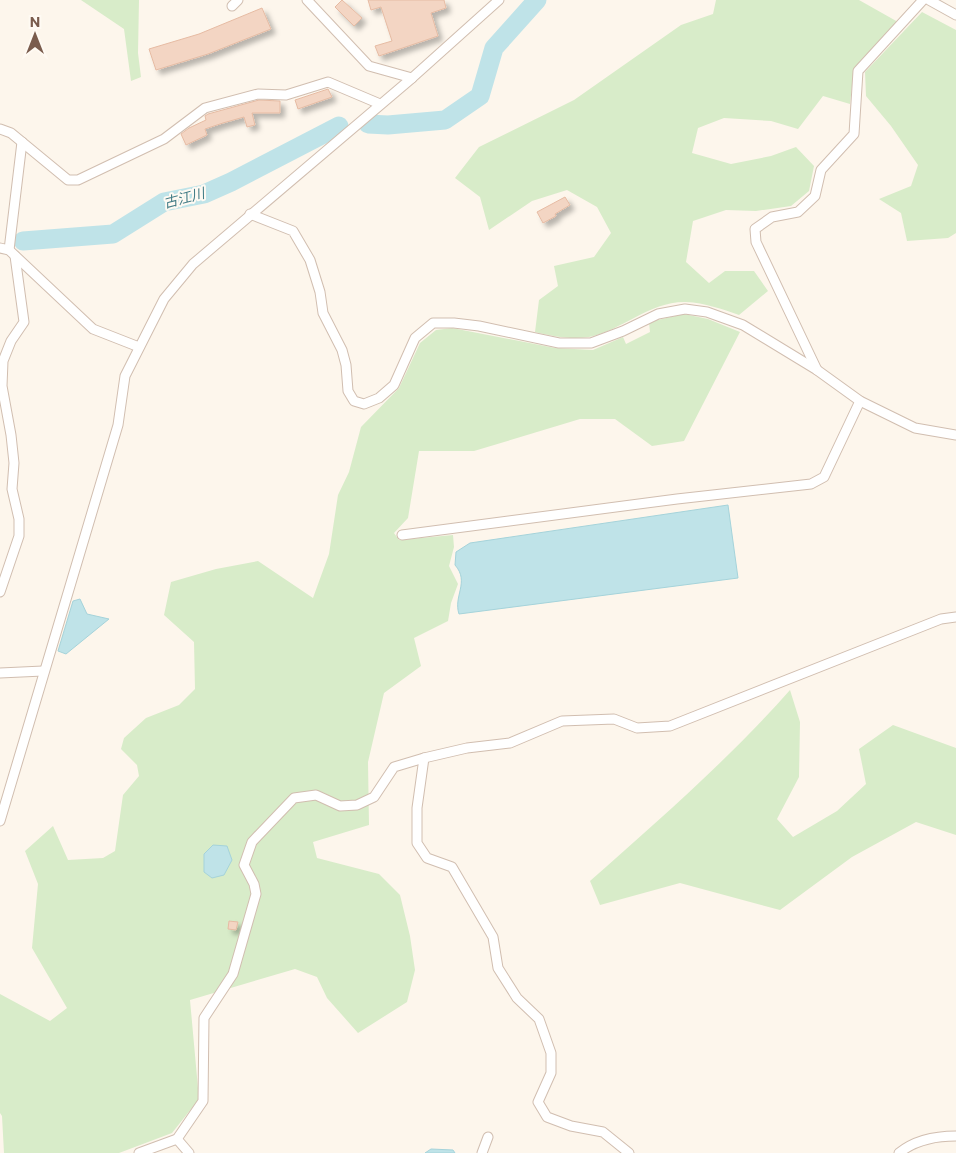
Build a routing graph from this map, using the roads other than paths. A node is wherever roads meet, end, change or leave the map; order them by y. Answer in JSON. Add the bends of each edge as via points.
{"nodes":[{"id":1,"x":307,"y":0,"type":"edge"},
{"id":2,"x":499,"y":0,"type":"edge"},
{"id":3,"x":923,"y":0,"type":"edge"},
{"id":4,"x":928,"y":0,"type":"edge"},
{"id":5,"x":956,"y":15,"type":"edge"},
{"id":6,"x":412,"y":78,"type":"junction"},
{"id":7,"x":380,"y":104,"type":"junction"},
{"id":8,"x":0,"y":129,"type":"edge"},
{"id":9,"x":22,"y":142,"type":"junction"},
{"id":10,"x":250,"y":214,"type":"junction"},
{"id":11,"x":8,"y":251,"type":"edge"},
{"id":12,"x":11,"y":341,"type":"junction"},
{"id":13,"x":0,"y":344,"type":"edge"},
{"id":14,"x":138,"y":347,"type":"junction"},
{"id":15,"x":817,"y":370,"type":"junction"},
{"id":16,"x":860,"y":401,"type":"junction"},
{"id":17,"x":956,"y":435,"type":"edge"},
{"id":18,"x":402,"y":535,"type":"dead end"},
{"id":19,"x":0,"y":592,"type":"edge"},
{"id":20,"x":956,"y":617,"type":"edge"},
{"id":21,"x":43,"y":671,"type":"junction"},
{"id":22,"x":0,"y":673,"type":"edge"},
{"id":23,"x":424,"y":758,"type":"junction"},
{"id":24,"x":0,"y":820,"type":"edge"},
{"id":25,"x":956,"y":1136,"type":"edge"},
{"id":26,"x":488,"y":1137,"type":"dead end"},
{"id":27,"x":177,"y":1139,"type":"junction"},
{"id":28,"x":627,"y":1152,"type":"edge"},
{"id":29,"x":139,"y":1153,"type":"edge"},
{"id":30,"x":189,"y":1153,"type":"edge"},
{"id":31,"x":482,"y":1153,"type":"edge"},
{"id":32,"x":899,"y":1153,"type":"edge"}],
"edges":[{"from":1,"to":6,"type":"street","via":[[369,66]]},
{"from":2,"to":6,"type":"street"},
{"from":3,"to":15,"type":"street","via":[[858,71],[854,134],[821,170],[815,196],[798,212],[772,217],[755,229],[756,242]]},
{"from":4,"to":5,"type":"street"},
{"from":6,"to":7,"type":"street"},
{"from":7,"to":9,"type":"street","via":[[328,82],[286,95],[258,94],[222,103],[205,108],[164,139],[78,180],[68,180]]},
{"from":7,"to":10,"type":"street"},
{"from":8,"to":9,"type":"street"},
{"from":9,"to":11,"type":"street"},
{"from":10,"to":14,"type":"street","via":[[193,264],[164,299]]},
{"from":10,"to":15,"type":"street","via":[[293,231],[310,260],[323,313],[342,350],[348,391],[354,401],[364,404],[379,398],[394,385],[415,338],[433,323],[454,322],[559,343],[592,344],[658,314],[685,309],[707,312],[743,325]]},
{"from":11,"to":12,"type":"street","via":[[24,322]]},
{"from":11,"to":14,"type":"street","via":[[93,329]]},
{"from":12,"to":13,"type":"street"},
{"from":12,"to":19,"type":"street","via":[[3,361],[2,386],[11,436],[12,489],[19,519],[19,536]]},
{"from":14,"to":21,"type":"street","via":[[125,376],[118,425]]},
{"from":15,"to":16,"type":"street"},
{"from":16,"to":17,"type":"street","via":[[915,428]]},
{"from":16,"to":18,"type":"street","via":[[824,477],[811,484]]},
{"from":20,"to":23,"type":"street","via":[[941,619],[670,726],[637,728],[614,719],[562,721],[510,743]]},
{"from":21,"to":22,"type":"street"},
{"from":21,"to":24,"type":"street"},
{"from":23,"to":27,"type":"street","via":[[394,767],[374,797],[357,805],[340,806],[316,795],[294,798],[252,842],[244,865],[256,894],[233,974],[204,1018],[203,1101]]},
{"from":23,"to":28,"type":"street","via":[[417,808],[417,843],[428,858],[452,867],[493,937],[498,968],[517,998],[539,1019],[551,1053],[552,1073],[538,1102],[548,1117],[571,1126],[603,1132]]},
{"from":25,"to":32,"type":"street","via":[[910,1144]]},
{"from":26,"to":31,"type":"street"},
{"from":27,"to":29,"type":"street"},
{"from":27,"to":30,"type":"street"}]}
